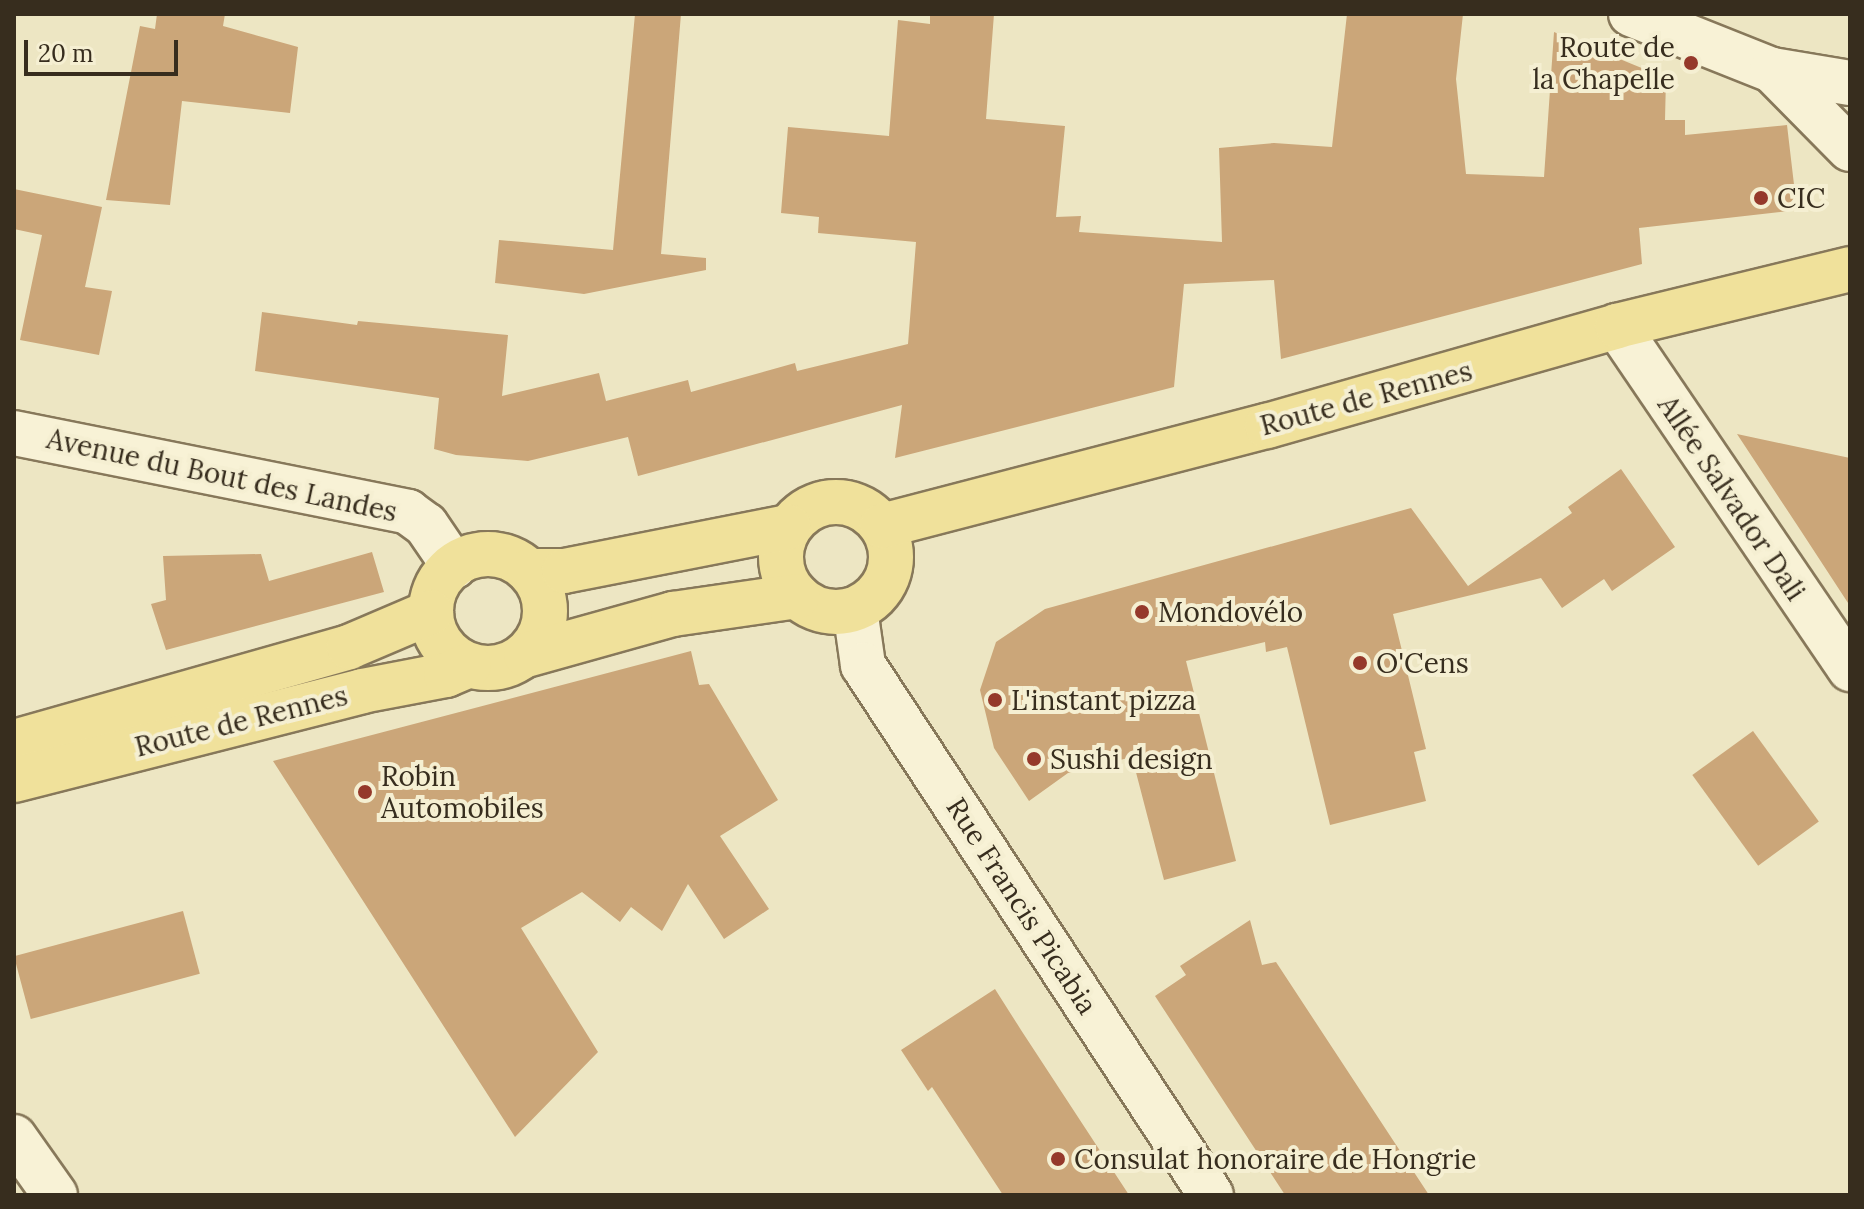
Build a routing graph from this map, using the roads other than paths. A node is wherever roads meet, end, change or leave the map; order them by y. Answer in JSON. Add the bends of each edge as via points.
{"nodes":[{"id":1,"x":1631,"y":14,"type":"edge"},
{"id":2,"x":1772,"y":70,"type":"junction"},
{"id":3,"x":1850,"y":83,"type":"edge"},
{"id":4,"x":1850,"y":149,"type":"edge"},
{"id":5,"x":1850,"y":269,"type":"edge"},
{"id":6,"x":1617,"y":326,"type":"junction"},
{"id":7,"x":14,"y":433,"type":"edge"},
{"id":8,"x":882,"y":526,"type":"junction"},
{"id":9,"x":789,"y":527,"type":"junction"},
{"id":10,"x":454,"y":566,"type":"junction"},
{"id":11,"x":529,"y":571,"type":"junction"},
{"id":12,"x":798,"y":596,"type":"junction"},
{"id":13,"x":855,"y":609,"type":"junction"},
{"id":14,"x":431,"y":612,"type":"junction"},
{"id":15,"x":526,"y":655,"type":"junction"},
{"id":16,"x":469,"y":665,"type":"junction"},
{"id":17,"x":1850,"y":669,"type":"edge"},
{"id":18,"x":14,"y":742,"type":"edge"},
{"id":19,"x":14,"y":780,"type":"edge"},
{"id":20,"x":14,"y":1137,"type":"edge"},
{"id":21,"x":55,"y":1195,"type":"edge"},
{"id":22,"x":1211,"y":1195,"type":"edge"}],
"edges":[{"from":1,"to":2,"type":"street"},
{"from":2,"to":3,"type":"street"},
{"from":2,"to":4,"type":"street"},
{"from":5,"to":6,"type":"main road","name":"Route de Rennes"},
{"from":6,"to":8,"type":"main road","name":"Route de Rennes","via":[[1267,426]]},
{"from":6,"to":17,"type":"street","name":"Allée Salvador Dali"},
{"from":7,"to":10,"type":"street","name":"Avenue du Bout des Landes","via":[[408,512],[426,525]]},
{"from":8,"to":9,"type":"main road","via":[[866,510],[835,502],[804,512]]},
{"from":8,"to":13,"type":"main road","via":[[890,549],[889,574],[876,595]]},
{"from":9,"to":11,"type":"main road","via":[[564,571]]},
{"from":9,"to":12,"type":"main road","via":[[781,563]]},
{"from":10,"to":11,"type":"main road","via":[[492,554]]},
{"from":10,"to":14,"type":"main road","via":[[435,589]]},
{"from":11,"to":15,"type":"main road","via":[[541,588],[546,613],[541,634]]},
{"from":12,"to":13,"type":"main road","via":[[824,611]]},
{"from":12,"to":15,"type":"main road","via":[[673,614]]},
{"from":13,"to":22,"type":"street","name":"Rue Francis Picabia","via":[[863,665]]},
{"from":14,"to":16,"type":"main road","via":[[440,642]]},
{"from":14,"to":18,"type":"main road","name":"Route de Rennes","via":[[349,647]]},
{"from":15,"to":16,"type":"main road","via":[[499,668]]},
{"from":16,"to":19,"type":"main road","name":"Route de Rennes","via":[[446,675],[362,691]]},
{"from":20,"to":21,"type":"street"}]}
